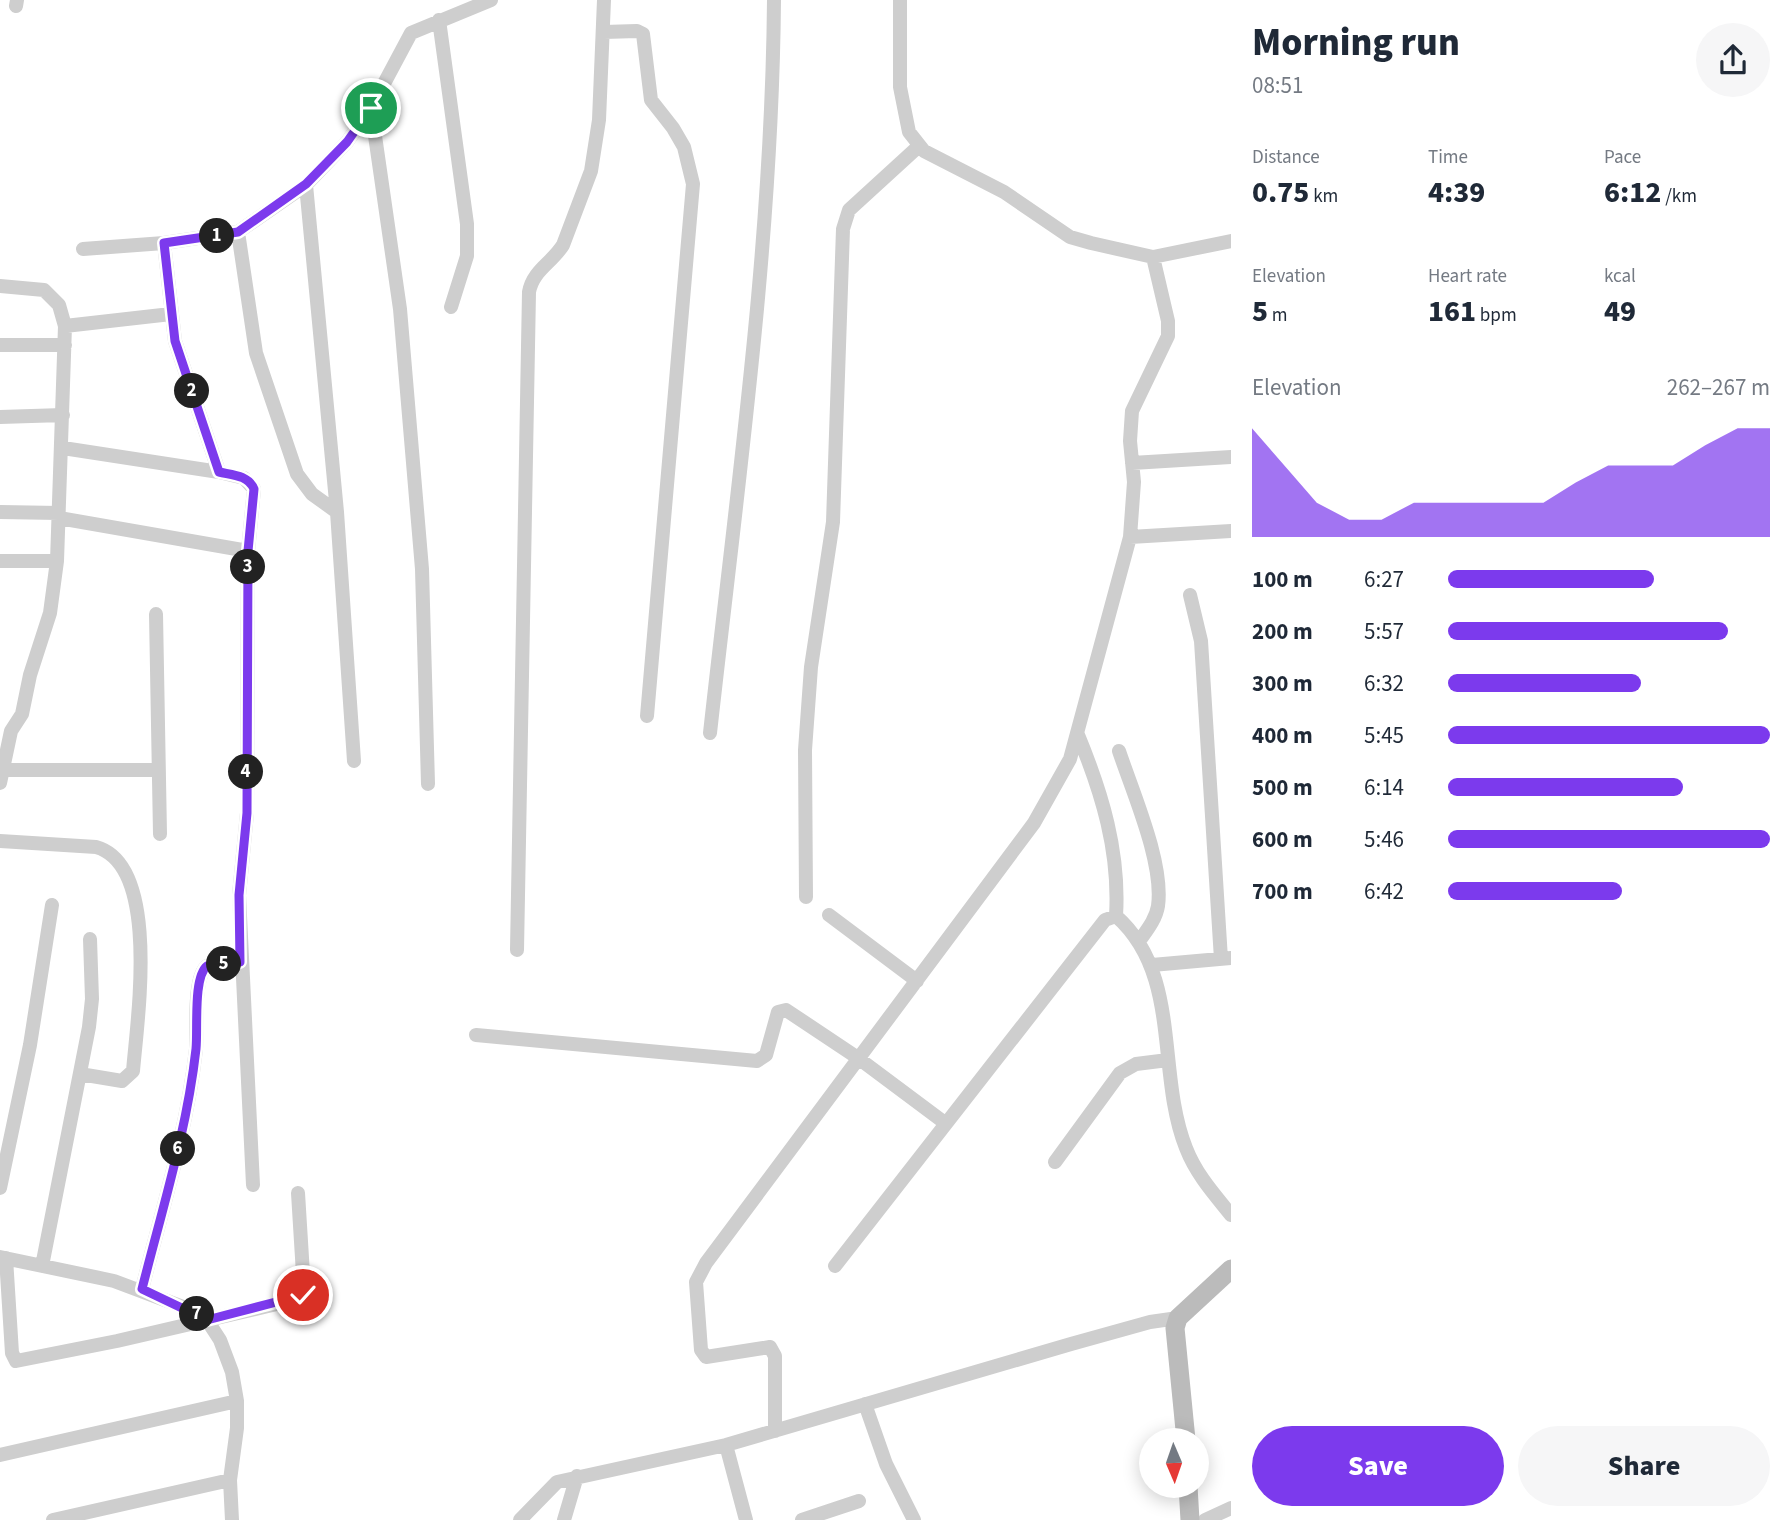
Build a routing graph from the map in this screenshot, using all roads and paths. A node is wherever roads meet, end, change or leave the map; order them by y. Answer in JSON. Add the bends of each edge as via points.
{"nodes":[{"id":1,"x":491,"y":0,"type":"edge"},
{"id":2,"x":604,"y":0,"type":"edge"},
{"id":3,"x":774,"y":0,"type":"edge"},
{"id":4,"x":900,"y":0,"type":"edge"},
{"id":5,"x":439,"y":20,"type":"junction"},
{"id":6,"x":604,"y":32,"type":"junction"},
{"id":7,"x":371,"y":108,"type":"junction"},
{"id":8,"x":919,"y":146,"type":"junction"},
{"id":9,"x":306,"y":184,"type":"junction"},
{"id":10,"x":238,"y":232,"type":"junction"},
{"id":11,"x":1231,"y":241,"type":"edge"},
{"id":12,"x":164,"y":243,"type":"junction"},
{"id":13,"x":83,"y":249,"type":"dead end"},
{"id":14,"x":1153,"y":257,"type":"junction"},
{"id":15,"x":0,"y":286,"type":"edge"},
{"id":16,"x":451,"y":307,"type":"dead end"},
{"id":17,"x":171,"y":314,"type":"junction"},
{"id":18,"x":65,"y":326,"type":"junction"},
{"id":19,"x":0,"y":345,"type":"edge"},
{"id":20,"x":65,"y":345,"type":"junction"},
{"id":21,"x":63,"y":415,"type":"junction"},
{"id":22,"x":0,"y":417,"type":"edge"},
{"id":23,"x":63,"y":448,"type":"junction"},
{"id":24,"x":1231,"y":457,"type":"edge"},
{"id":25,"x":1132,"y":463,"type":"junction"},
{"id":26,"x":219,"y":472,"type":"junction"},
{"id":27,"x":0,"y":512,"type":"edge"},
{"id":28,"x":337,"y":512,"type":"junction"},
{"id":29,"x":59,"y":515,"type":"junction"},
{"id":30,"x":1231,"y":531,"type":"edge"},
{"id":31,"x":1130,"y":537,"type":"junction"},
{"id":32,"x":248,"y":551,"type":"junction"},
{"id":33,"x":0,"y":561,"type":"edge"},
{"id":34,"x":57,"y":561,"type":"junction"},
{"id":35,"x":1190,"y":595,"type":"dead end"},
{"id":36,"x":156,"y":614,"type":"dead end"},
{"id":37,"x":647,"y":716,"type":"dead end"},
{"id":38,"x":710,"y":733,"type":"dead end"},
{"id":39,"x":1078,"y":735,"type":"junction"},
{"id":40,"x":1119,"y":751,"type":"dead end"},
{"id":41,"x":354,"y":761,"type":"dead end"},
{"id":42,"x":157,"y":770,"type":"junction"},
{"id":43,"x":1,"y":776,"type":"edge"},
{"id":44,"x":428,"y":784,"type":"dead end"},
{"id":45,"x":160,"y":834,"type":"dead end"},
{"id":46,"x":0,"y":841,"type":"edge"},
{"id":47,"x":806,"y":897,"type":"dead end"},
{"id":48,"x":52,"y":905,"type":"dead end"},
{"id":49,"x":829,"y":915,"type":"dead end"},
{"id":50,"x":1116,"y":916,"type":"junction"},
{"id":51,"x":90,"y":939,"type":"dead end"},
{"id":52,"x":1140,"y":940,"type":"junction"},
{"id":53,"x":517,"y":950,"type":"dead end"},
{"id":54,"x":1226,"y":959,"type":"edge"},
{"id":55,"x":240,"y":962,"type":"junction"},
{"id":56,"x":1152,"y":965,"type":"junction"},
{"id":57,"x":918,"y":981,"type":"junction"},
{"id":58,"x":475,"y":1035,"type":"dead end"},
{"id":59,"x":858,"y":1058,"type":"junction"},
{"id":60,"x":1168,"y":1060,"type":"junction"},
{"id":61,"x":80,"y":1074,"type":"junction"},
{"id":62,"x":945,"y":1123,"type":"junction"},
{"id":63,"x":1055,"y":1162,"type":"dead end"},
{"id":64,"x":253,"y":1185,"type":"dead end"},
{"id":65,"x":0,"y":1188,"type":"edge"},
{"id":66,"x":298,"y":1193,"type":"dead end"},
{"id":67,"x":1231,"y":1215,"type":"edge"},
{"id":68,"x":3,"y":1257,"type":"edge"},
{"id":69,"x":42,"y":1266,"type":"junction"},
{"id":70,"x":835,"y":1266,"type":"dead end"},
{"id":71,"x":1231,"y":1269,"type":"edge"},
{"id":72,"x":142,"y":1289,"type":"junction"},
{"id":73,"x":1178,"y":1318,"type":"junction"},
{"id":74,"x":207,"y":1320,"type":"junction"},
{"id":75,"x":237,"y":1401,"type":"junction"},
{"id":76,"x":865,"y":1404,"type":"junction"},
{"id":77,"x":1185,"y":1428,"type":"edge"},
{"id":78,"x":775,"y":1431,"type":"junction"},
{"id":79,"x":726,"y":1445,"type":"junction"},
{"id":80,"x":0,"y":1455,"type":"edge"},
{"id":81,"x":577,"y":1476,"type":"junction"},
{"id":82,"x":230,"y":1480,"type":"junction"},
{"id":83,"x":1189,"y":1498,"type":"edge"},
{"id":84,"x":859,"y":1501,"type":"dead end"},
{"id":85,"x":1231,"y":1508,"type":"edge"},
{"id":86,"x":53,"y":1520,"type":"edge"},
{"id":87,"x":232,"y":1520,"type":"edge"},
{"id":88,"x":520,"y":1520,"type":"edge"},
{"id":89,"x":564,"y":1520,"type":"edge"},
{"id":90,"x":746,"y":1520,"type":"edge"},
{"id":91,"x":802,"y":1520,"type":"edge"},
{"id":92,"x":914,"y":1520,"type":"edge"},
{"id":93,"x":1190,"y":1520,"type":"edge"},
{"id":94,"x":1205,"y":1520,"type":"edge"}],
"edges":[{"from":1,"to":5,"type":"street"},
{"from":2,"to":6,"type":"street"},
{"from":3,"to":38,"type":"street","via":[[764,241]]},
{"from":4,"to":8,"type":"street","via":[[900,87],[909,132]]},
{"from":5,"to":7,"type":"street","via":[[411,33]]},
{"from":5,"to":16,"type":"street","via":[[467,224],[467,256]]},
{"from":6,"to":37,"type":"street","via":[[643,34],[651,100],[684,147],[693,184]]},
{"from":6,"to":53,"type":"street","via":[[591,171],[563,245],[535,274],[529,292]]},
{"from":7,"to":9,"type":"street","via":[[347,142]]},
{"from":7,"to":44,"type":"street","via":[[400,309],[420,542]]},
{"from":8,"to":14,"type":"street","via":[[1004,192],[1070,237]]},
{"from":8,"to":47,"type":"street","via":[[849,210],[843,229],[833,522],[811,667],[805,750]]},
{"from":9,"to":10,"type":"street"},
{"from":9,"to":28,"type":"street"},
{"from":10,"to":12,"type":"street"},
{"from":10,"to":28,"type":"street","via":[[256,353],[297,474],[312,494]]},
{"from":11,"to":14,"type":"street"},
{"from":12,"to":13,"type":"street"},
{"from":12,"to":17,"type":"street"},
{"from":14,"to":25,"type":"street","via":[[1168,337],[1132,411]]},
{"from":15,"to":18,"type":"street","via":[[44,290],[59,304]]},
{"from":17,"to":18,"type":"street"},
{"from":17,"to":26,"type":"street","via":[[175,341]]},
{"from":18,"to":20,"type":"street"},
{"from":19,"to":20,"type":"street"},
{"from":20,"to":21,"type":"street"},
{"from":21,"to":22,"type":"street"},
{"from":21,"to":23,"type":"street"},
{"from":23,"to":26,"type":"street"},
{"from":23,"to":29,"type":"street"},
{"from":24,"to":25,"type":"street"},
{"from":25,"to":31,"type":"street"},
{"from":26,"to":32,"type":"street","via":[[251,482],[254,489]]},
{"from":27,"to":29,"type":"street"},
{"from":28,"to":41,"type":"street"},
{"from":29,"to":32,"type":"street"},
{"from":29,"to":34,"type":"street"},
{"from":30,"to":31,"type":"street"},
{"from":31,"to":39,"type":"street"},
{"from":32,"to":55,"type":"street","via":[[247,813],[239,895]]},
{"from":33,"to":34,"type":"street"},
{"from":34,"to":43,"type":"street","via":[[50,613]]},
{"from":35,"to":54,"type":"street","via":[[1201,641]]},
{"from":36,"to":42,"type":"street"},
{"from":39,"to":50,"type":"street","via":[[1108,823]]},
{"from":39,"to":57,"type":"street","via":[[1055,791]]},
{"from":40,"to":52,"type":"street","via":[[1150,843],[1157,890],[1155,916]]},
{"from":42,"to":43,"type":"street"},
{"from":42,"to":45,"type":"street"},
{"from":46,"to":61,"type":"street","via":[[96,847],[108,850],[124,870],[136,906],[141,950],[133,1072],[122,1080]]},
{"from":48,"to":65,"type":"street","via":[[30,1045]]},
{"from":49,"to":57,"type":"street"},
{"from":50,"to":52,"type":"street"},
{"from":50,"to":62,"type":"street","via":[[1105,920]]},
{"from":51,"to":61,"type":"street","via":[[92,999]]},
{"from":52,"to":56,"type":"street"},
{"from":54,"to":56,"type":"street"},
{"from":55,"to":64,"type":"street"},
{"from":55,"to":72,"type":"street","via":[[207,966],[200,976],[188,1100]]},
{"from":56,"to":60,"type":"street"},
{"from":57,"to":59,"type":"street"},
{"from":58,"to":59,"type":"street","via":[[757,1061],[766,1055],[781,1009]]},
{"from":59,"to":62,"type":"street"},
{"from":59,"to":78,"type":"street","via":[[696,1282],[701,1350],[706,1357],[770,1347],[775,1356]]},
{"from":60,"to":63,"type":"street","via":[[1136,1064],[1120,1073]]},
{"from":60,"to":67,"type":"street","via":[[1185,1148]]},
{"from":61,"to":69,"type":"street"},
{"from":62,"to":70,"type":"street"},
{"from":66,"to":74,"type":"street","via":[[303,1295]]},
{"from":68,"to":69,"type":"street"},
{"from":68,"to":74,"type":"street","via":[[16,1360]]},
{"from":69,"to":72,"type":"street"},
{"from":71,"to":73,"type":"street"},
{"from":72,"to":74,"type":"street"},
{"from":73,"to":76,"type":"street","via":[[1150,1322]]},
{"from":73,"to":77,"type":"street","via":[[1175,1328]]},
{"from":74,"to":75,"type":"street","via":[[232,1372]]},
{"from":75,"to":80,"type":"street"},
{"from":75,"to":82,"type":"street"},
{"from":76,"to":78,"type":"street"},
{"from":76,"to":92,"type":"street","via":[[886,1464]]},
{"from":78,"to":79,"type":"street"},
{"from":79,"to":81,"type":"street"},
{"from":79,"to":90,"type":"street"},
{"from":81,"to":88,"type":"street","via":[[557,1482]]},
{"from":81,"to":89,"type":"street"},
{"from":82,"to":86,"type":"street"},
{"from":82,"to":87,"type":"street"},
{"from":83,"to":93,"type":"street"},
{"from":84,"to":91,"type":"street"},
{"from":85,"to":94,"type":"street"}]}
